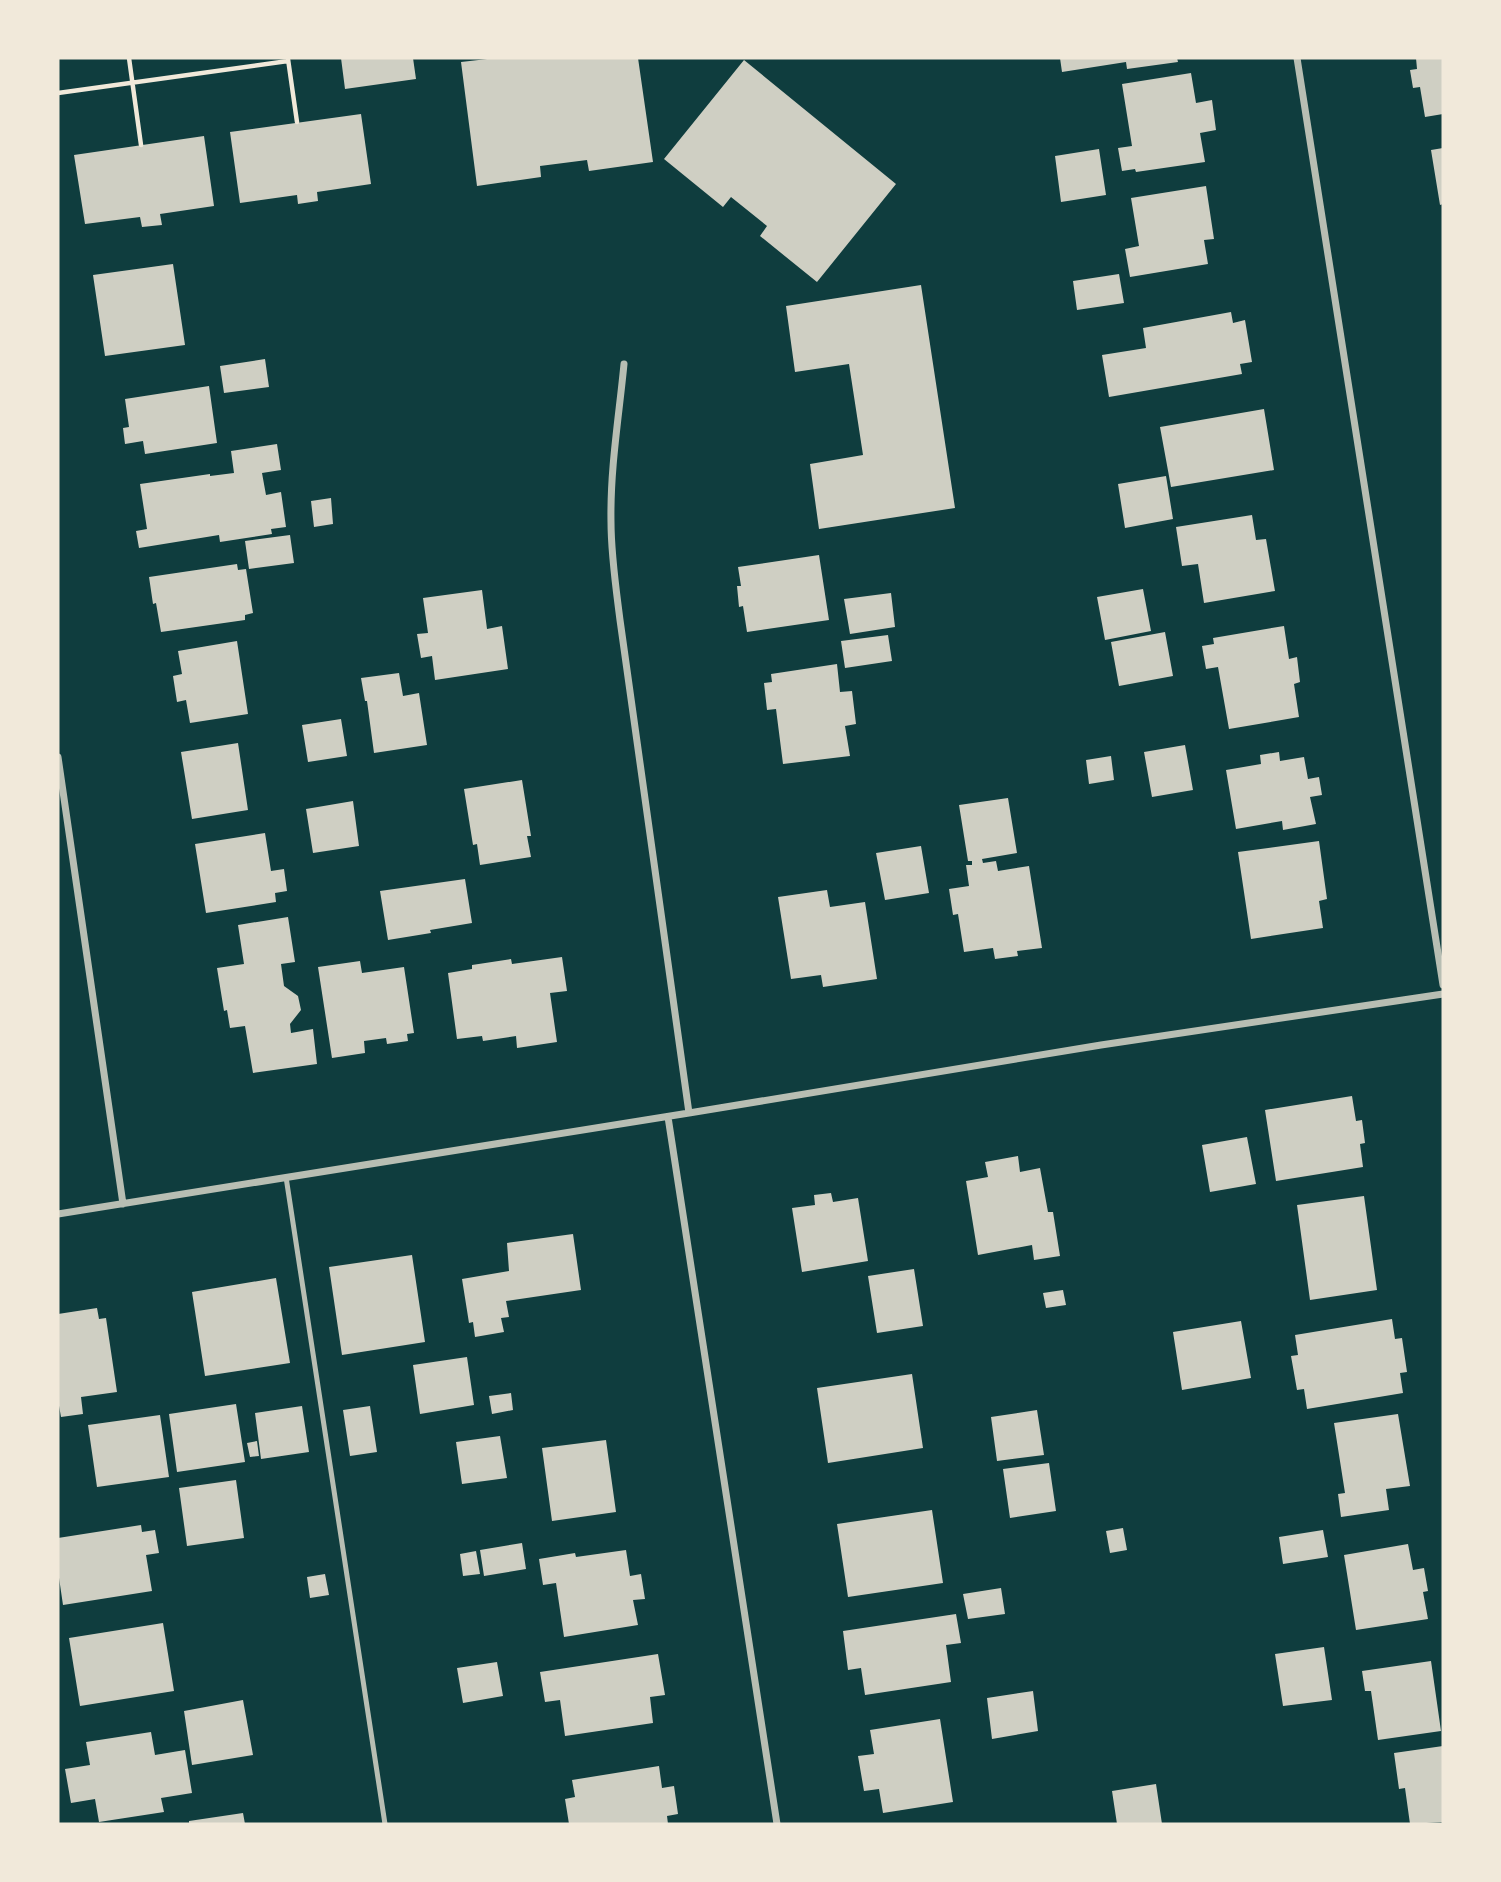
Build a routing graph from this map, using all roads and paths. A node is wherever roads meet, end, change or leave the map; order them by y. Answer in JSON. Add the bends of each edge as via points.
{"nodes":[{"id":1,"x":129,"y":58,"type":"edge"},
{"id":2,"x":1297,"y":58,"type":"edge"},
{"id":3,"x":288,"y":59,"type":"edge"},
{"id":4,"x":267,"y":61,"type":"edge"},
{"id":5,"x":132,"y":82,"type":"junction"},
{"id":6,"x":58,"y":93,"type":"edge"},
{"id":7,"x":297,"y":122,"type":"dead end"},
{"id":8,"x":141,"y":145,"type":"dead end"},
{"id":9,"x":624,"y":364,"type":"dead end"},
{"id":10,"x":58,"y":757,"type":"edge"},
{"id":11,"x":1443,"y":985,"type":"edge"},
{"id":12,"x":1443,"y":994,"type":"edge"},
{"id":13,"x":689,"y":1113,"type":"junction"},
{"id":14,"x":668,"y":1117,"type":"junction"},
{"id":15,"x":286,"y":1177,"type":"junction"},
{"id":16,"x":123,"y":1204,"type":"junction"},
{"id":17,"x":58,"y":1214,"type":"edge"},
{"id":18,"x":385,"y":1824,"type":"edge"},
{"id":19,"x":777,"y":1824,"type":"edge"}],
"edges":[{"from":1,"to":5,"type":"path"},
{"from":2,"to":11,"type":"street"},
{"from":3,"to":4,"type":"path"},
{"from":3,"to":7,"type":"path"},
{"from":4,"to":5,"type":"path"},
{"from":5,"to":6,"type":"path"},
{"from":5,"to":8,"type":"path"},
{"from":9,"to":13,"type":"street","via":[[613,472],[614,569]]},
{"from":10,"to":16,"type":"street"},
{"from":12,"to":13,"type":"street"},
{"from":13,"to":14,"type":"street"},
{"from":14,"to":15,"type":"street"},
{"from":14,"to":19,"type":"street"},
{"from":15,"to":16,"type":"street"},
{"from":15,"to":18,"type":"lane"},
{"from":16,"to":17,"type":"street"}]}
